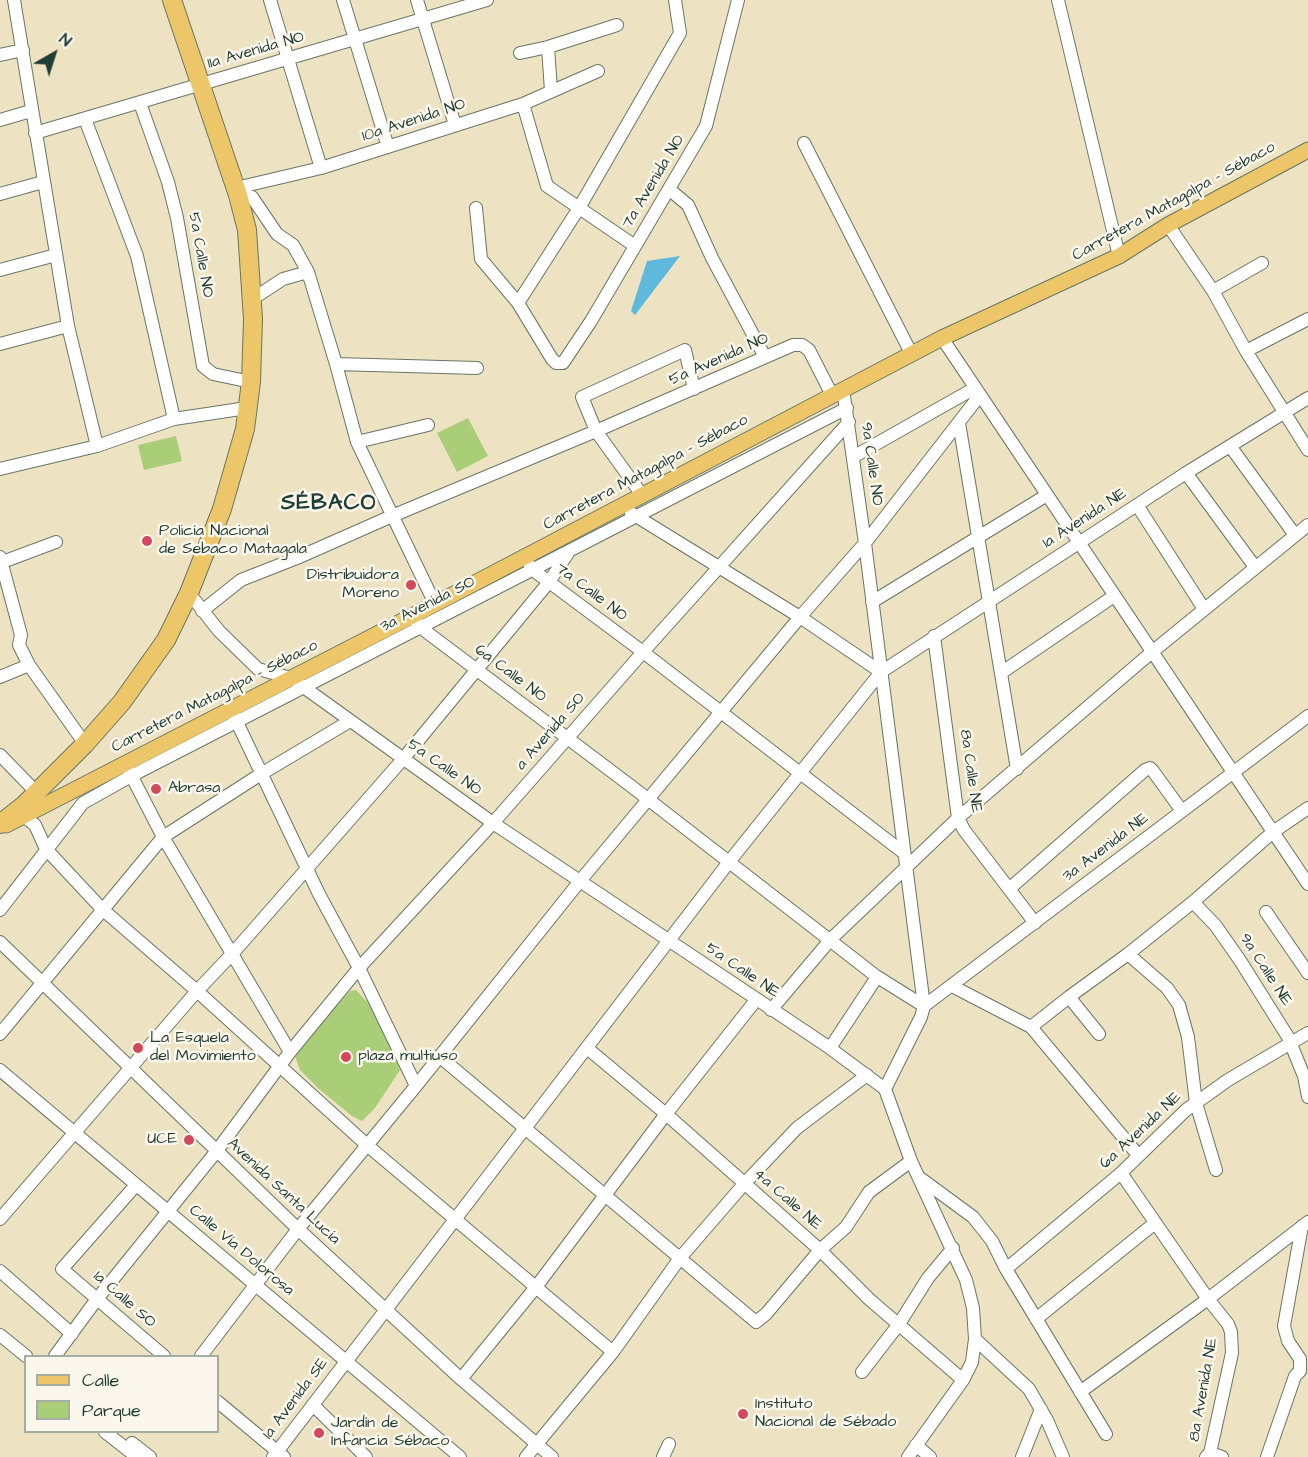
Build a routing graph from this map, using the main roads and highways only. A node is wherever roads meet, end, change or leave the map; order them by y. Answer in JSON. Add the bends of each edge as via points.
{"nodes":[{"id":1,"x":172,"y":0,"type":"edge"},
{"id":2,"x":1308,"y":150,"type":"edge"},
{"id":3,"x":0,"y":826,"type":"edge"}],
"edges":[{"from":1,"to":3,"type":"highway","via":[[247,230],[251,382],[245,429],[222,509],[166,640],[122,702],[85,744]]},
{"from":2,"to":3,"type":"main road","name":"Carretera Matagalpa - Sébaco","via":[[1168,225],[1119,256],[912,353],[620,506],[528,564],[435,604],[416,622],[128,769]]}]}
